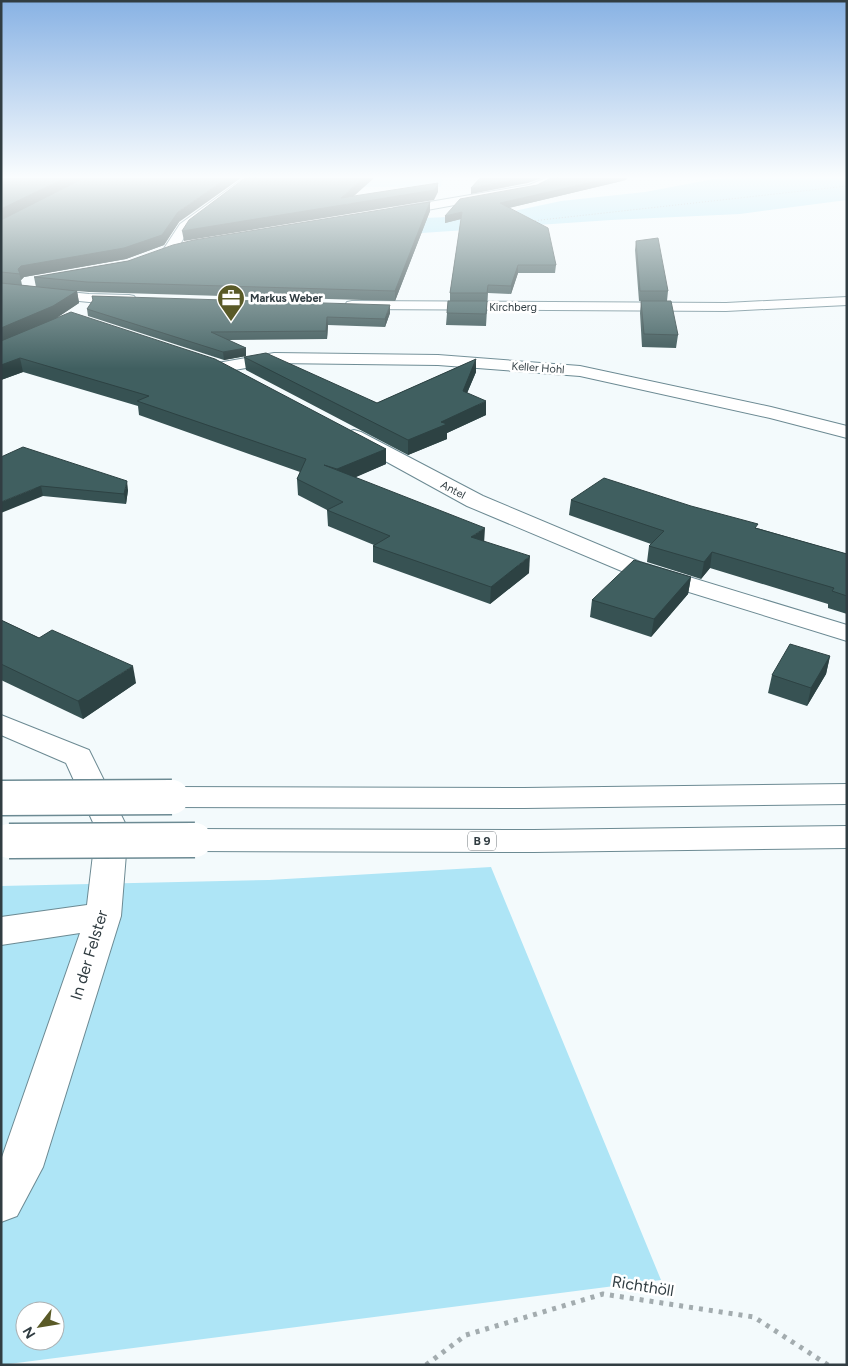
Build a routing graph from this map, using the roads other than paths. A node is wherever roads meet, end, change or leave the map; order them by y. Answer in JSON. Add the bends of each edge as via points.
{"nodes":[{"id":1,"x":173,"y":242,"type":"edge"},
{"id":2,"x":187,"y":246,"type":"edge"},
{"id":3,"x":35,"y":281,"type":"edge"},
{"id":4,"x":2,"y":290,"type":"edge"},
{"id":5,"x":89,"y":298,"type":"junction"},
{"id":6,"x":146,"y":299,"type":"edge"},
{"id":7,"x":847,"y":301,"type":"edge"},
{"id":8,"x":334,"y":305,"type":"edge"},
{"id":9,"x":79,"y":314,"type":"edge"},
{"id":10,"x":249,"y":380,"type":"edge"},
{"id":11,"x":336,"y":427,"type":"edge"},
{"id":12,"x":847,"y":432,"type":"edge"},
{"id":13,"x":847,"y":633,"type":"edge"},
{"id":14,"x":1,"y":724,"type":"edge"},
{"id":15,"x":847,"y":794,"type":"edge"},
{"id":16,"x":1,"y":798,"type":"edge"},
{"id":17,"x":847,"y":837,"type":"edge"},
{"id":18,"x":5,"y":841,"type":"edge"},
{"id":19,"x":103,"y":916,"type":"junction"},
{"id":20,"x":1,"y":931,"type":"edge"},
{"id":21,"x":1,"y":1201,"type":"edge"}],
"edges":[{"from":1,"to":2,"type":"main road","via":[[165,253]]},
{"from":3,"to":4,"type":"main road"},
{"from":4,"to":5,"type":"main road"},
{"from":5,"to":6,"type":"main road"},
{"from":5,"to":9,"type":"main road","via":[[85,310]]},
{"from":7,"to":8,"type":"main road","name":"Kirchberg","via":[[726,307]]},
{"from":10,"to":12,"type":"main road","name":"Keller Hohl","via":[[214,364],[274,358],[438,360],[580,371]]},
{"from":11,"to":13,"type":"main road","name":"Antel","via":[[475,501],[632,567]]},
{"from":14,"to":19,"type":"main road","name":"In der Felster","via":[[78,757],[112,830]]},
{"from":15,"to":16,"type":"main road","bridge":true},
{"from":17,"to":18,"type":"main road","number":"B 9","bridge":true,"via":[[534,841]]},
{"from":19,"to":20,"type":"main road"},
{"from":19,"to":21,"type":"main road","name":"In der Felster","via":[[21,1167]]}]}
